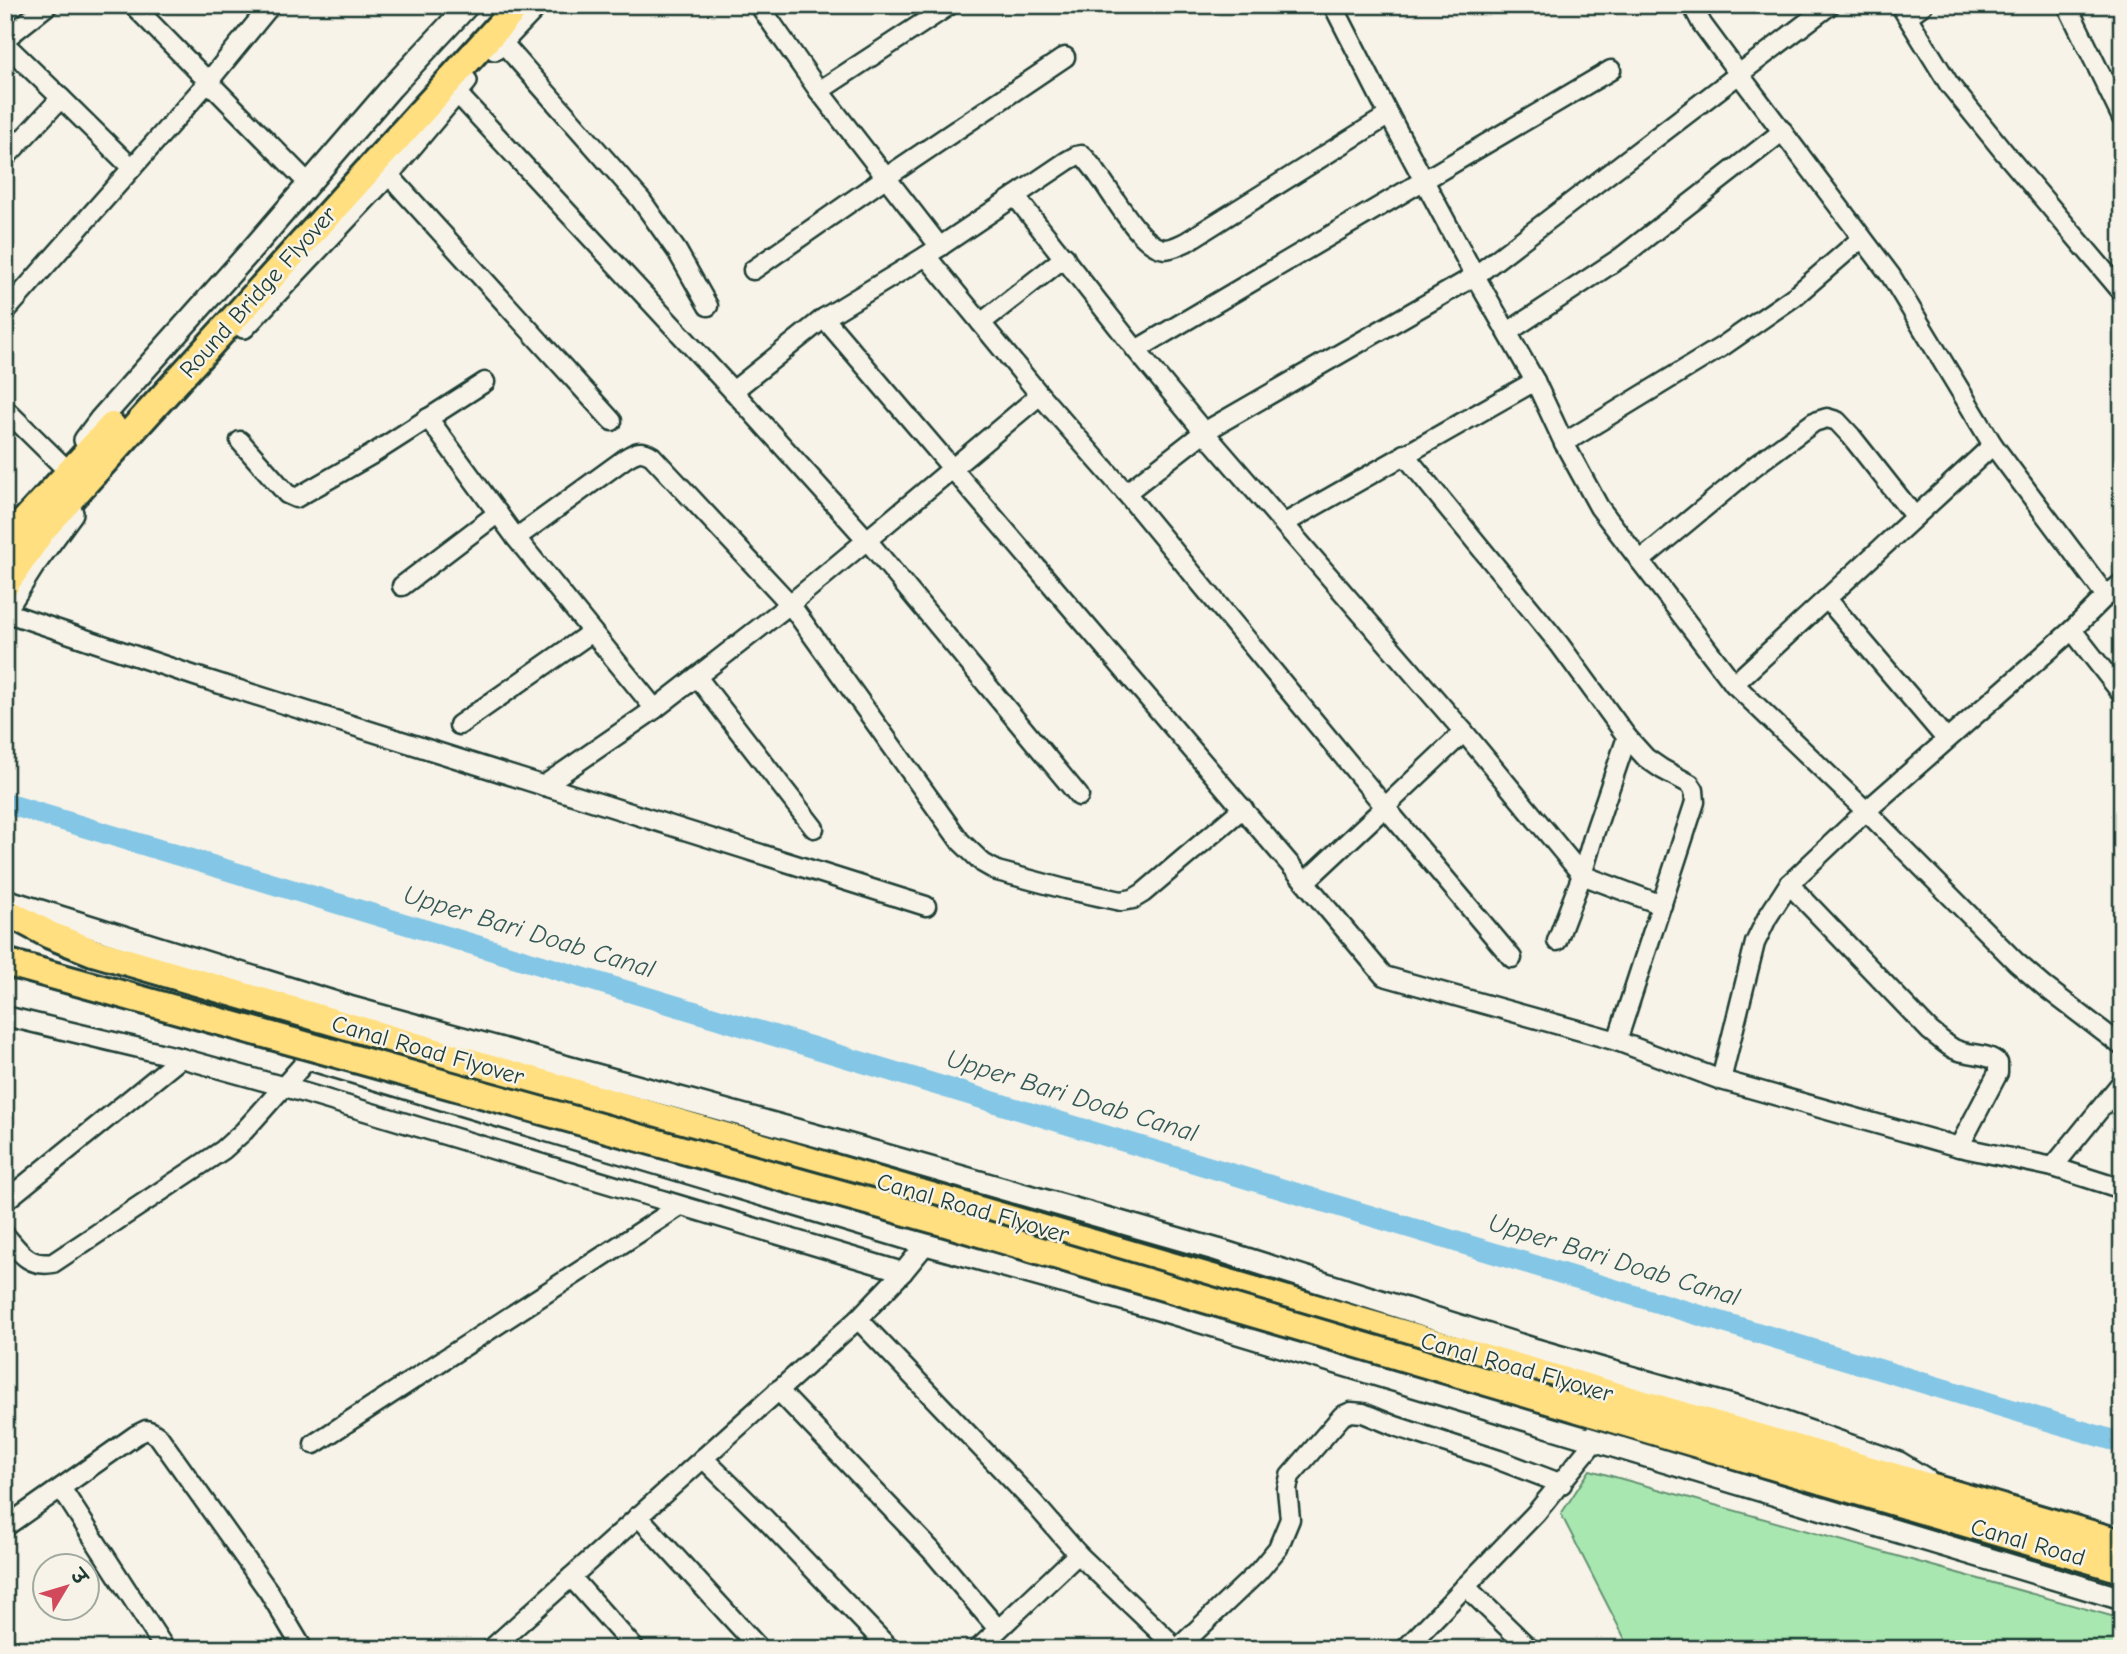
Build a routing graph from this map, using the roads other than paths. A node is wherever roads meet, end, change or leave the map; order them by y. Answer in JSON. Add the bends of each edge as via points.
{"nodes":[{"id":1,"x":48,"y":5,"type":"edge"},
{"id":2,"x":133,"y":5,"type":"edge"},
{"id":3,"x":271,"y":5,"type":"edge"},
{"id":4,"x":468,"y":5,"type":"edge"},
{"id":5,"x":498,"y":5,"type":"edge"},
{"id":6,"x":518,"y":5,"type":"edge"},
{"id":7,"x":537,"y":5,"type":"edge"},
{"id":8,"x":759,"y":5,"type":"edge"},
{"id":9,"x":950,"y":5,"type":"edge"},
{"id":10,"x":1333,"y":5,"type":"edge"},
{"id":11,"x":1692,"y":5,"type":"edge"},
{"id":12,"x":1830,"y":5,"type":"edge"},
{"id":13,"x":1923,"y":5,"type":"edge"},
{"id":14,"x":2067,"y":5,"type":"edge"},
{"id":15,"x":1904,"y":11,"type":"edge"},
{"id":16,"x":5,"y":42,"type":"edge"},
{"id":17,"x":502,"y":42,"type":"junction"},
{"id":18,"x":1065,"y":57,"type":"dead end"},
{"id":19,"x":1611,"y":70,"type":"dead end"},
{"id":20,"x":1739,"y":74,"type":"junction"},
{"id":21,"x":208,"y":82,"type":"junction"},
{"id":22,"x":819,"y":90,"type":"junction"},
{"id":23,"x":456,"y":92,"type":"junction"},
{"id":24,"x":61,"y":98,"type":"junction"},
{"id":25,"x":1389,"y":116,"type":"junction"},
{"id":26,"x":2122,"y":118,"type":"edge"},
{"id":27,"x":1783,"y":131,"type":"junction"},
{"id":28,"x":5,"y":158,"type":"edge"},
{"id":29,"x":132,"y":168,"type":"junction"},
{"id":30,"x":388,"y":174,"type":"junction"},
{"id":31,"x":885,"y":178,"type":"junction"},
{"id":32,"x":1424,"y":179,"type":"junction"},
{"id":33,"x":308,"y":183,"type":"junction"},
{"id":34,"x":1015,"y":196,"type":"junction"},
{"id":35,"x":1862,"y":238,"type":"junction"},
{"id":36,"x":933,"y":251,"type":"junction"},
{"id":37,"x":1065,"y":257,"type":"junction"},
{"id":38,"x":752,"y":270,"type":"dead end"},
{"id":39,"x":1475,"y":276,"type":"junction"},
{"id":40,"x":2122,"y":292,"type":"edge"},
{"id":41,"x":708,"y":306,"type":"dead end"},
{"id":42,"x":5,"y":312,"type":"edge"},
{"id":43,"x":824,"y":318,"type":"junction"},
{"id":44,"x":981,"y":323,"type":"junction"},
{"id":45,"x":1508,"y":332,"type":"junction"},
{"id":46,"x":1136,"y":350,"type":"junction"},
{"id":47,"x":1535,"y":381,"type":"junction"},
{"id":48,"x":485,"y":382,"type":"dead end"},
{"id":49,"x":733,"y":391,"type":"junction"},
{"id":50,"x":1040,"y":395,"type":"junction"},
{"id":51,"x":5,"y":409,"type":"edge"},
{"id":52,"x":428,"y":418,"type":"junction"},
{"id":53,"x":612,"y":421,"type":"dead end"},
{"id":54,"x":1204,"y":432,"type":"junction"},
{"id":55,"x":240,"y":440,"type":"dead end"},
{"id":56,"x":1564,"y":443,"type":"junction"},
{"id":57,"x":1993,"y":445,"type":"junction"},
{"id":58,"x":1404,"y":454,"type":"junction"},
{"id":59,"x":64,"y":467,"type":"junction"},
{"id":60,"x":952,"y":469,"type":"junction"},
{"id":61,"x":1126,"y":493,"type":"junction"},
{"id":62,"x":498,"y":513,"type":"junction"},
{"id":63,"x":1915,"y":517,"type":"junction"},
{"id":64,"x":1285,"y":523,"type":"junction"},
{"id":65,"x":5,"y":536,"type":"edge"},
{"id":66,"x":516,"y":538,"type":"junction"},
{"id":67,"x":867,"y":540,"type":"junction"},
{"id":68,"x":5,"y":549,"type":"edge"},
{"id":69,"x":1640,"y":561,"type":"junction"},
{"id":70,"x":2122,"y":583,"type":"edge"},
{"id":71,"x":5,"y":586,"type":"edge"},
{"id":72,"x":402,"y":586,"type":"dead end"},
{"id":73,"x":2106,"y":596,"type":"junction"},
{"id":74,"x":1826,"y":599,"type":"junction"},
{"id":75,"x":790,"y":604,"type":"junction"},
{"id":76,"x":5,"y":611,"type":"edge"},
{"id":77,"x":2072,"y":630,"type":"junction"},
{"id":78,"x":592,"y":632,"type":"junction"},
{"id":79,"x":697,"y":677,"type":"junction"},
{"id":80,"x":1734,"y":684,"type":"junction"},
{"id":81,"x":2122,"y":694,"type":"edge"},
{"id":82,"x":655,"y":709,"type":"junction"},
{"id":83,"x":459,"y":725,"type":"dead end"},
{"id":84,"x":1465,"y":732,"type":"junction"},
{"id":85,"x":1627,"y":737,"type":"junction"},
{"id":86,"x":1946,"y":739,"type":"junction"},
{"id":87,"x":543,"y":786,"type":"junction"},
{"id":88,"x":1079,"y":796,"type":"dead end"},
{"id":89,"x":1385,"y":807,"type":"junction"},
{"id":90,"x":1243,"y":808,"type":"junction"},
{"id":91,"x":1866,"y":811,"type":"junction"},
{"id":92,"x":814,"y":828,"type":"dead end"},
{"id":93,"x":1582,"y":875,"type":"junction"},
{"id":94,"x":1305,"y":882,"type":"junction"},
{"id":95,"x":1788,"y":884,"type":"junction"},
{"id":96,"x":5,"y":900,"type":"edge"},
{"id":97,"x":1662,"y":905,"type":"junction"},
{"id":98,"x":926,"y":906,"type":"dead end"},
{"id":99,"x":5,"y":911,"type":"edge"},
{"id":100,"x":1557,"y":941,"type":"dead end"},
{"id":101,"x":1512,"y":958,"type":"dead end"},
{"id":102,"x":5,"y":960,"type":"edge"},
{"id":103,"x":5,"y":1016,"type":"edge"},
{"id":104,"x":1617,"y":1041,"type":"junction"},
{"id":105,"x":2122,"y":1046,"type":"edge"},
{"id":106,"x":181,"y":1058,"type":"junction"},
{"id":107,"x":308,"y":1059,"type":"junction"},
{"id":108,"x":1721,"y":1080,"type":"junction"},
{"id":109,"x":2122,"y":1082,"type":"edge"},
{"id":110,"x":285,"y":1087,"type":"junction"},
{"id":111,"x":1959,"y":1147,"type":"junction"},
{"id":112,"x":2053,"y":1167,"type":"junction"},
{"id":113,"x":2122,"y":1189,"type":"edge"},
{"id":114,"x":5,"y":1201,"type":"edge"},
{"id":115,"x":680,"y":1206,"type":"junction"},
{"id":116,"x":5,"y":1235,"type":"edge"},
{"id":117,"x":926,"y":1244,"type":"junction"},
{"id":118,"x":903,"y":1272,"type":"junction"},
{"id":119,"x":858,"y":1320,"type":"junction"},
{"id":120,"x":778,"y":1390,"type":"junction"},
{"id":121,"x":1594,"y":1402,"type":"junction"},
{"id":122,"x":1595,"y":1441,"type":"junction"},
{"id":123,"x":314,"y":1444,"type":"dead end"},
{"id":124,"x":703,"y":1458,"type":"junction"},
{"id":125,"x":1562,"y":1484,"type":"junction"},
{"id":126,"x":61,"y":1488,"type":"junction"},
{"id":127,"x":1940,"y":1503,"type":"junction"},
{"id":128,"x":638,"y":1516,"type":"junction"},
{"id":129,"x":1862,"y":1521,"type":"junction"},
{"id":130,"x":5,"y":1527,"type":"edge"},
{"id":131,"x":2122,"y":1543,"type":"edge"},
{"id":132,"x":1078,"y":1554,"type":"junction"},
{"id":133,"x":2122,"y":1569,"type":"edge"},
{"id":134,"x":571,"y":1577,"type":"junction"},
{"id":135,"x":1465,"y":1586,"type":"junction"},
{"id":136,"x":2122,"y":1599,"type":"edge"},
{"id":137,"x":998,"y":1629,"type":"junction"},
{"id":138,"x":1521,"y":1646,"type":"edge"},
{"id":139,"x":493,"y":1648,"type":"edge"},
{"id":140,"x":165,"y":1649,"type":"edge"},
{"id":141,"x":303,"y":1649,"type":"edge"},
{"id":142,"x":635,"y":1649,"type":"edge"},
{"id":143,"x":760,"y":1649,"type":"edge"},
{"id":144,"x":890,"y":1649,"type":"edge"},
{"id":145,"x":978,"y":1649,"type":"edge"},
{"id":146,"x":1175,"y":1649,"type":"edge"},
{"id":147,"x":1405,"y":1649,"type":"edge"}],
"edges":[{"from":1,"to":16,"type":"street"},
{"from":2,"to":21,"type":"street"},
{"from":3,"to":21,"type":"street"},
{"from":4,"to":33,"type":"street"},
{"from":5,"to":68,"type":"main road","name":"Round Bridge Flyover","via":[[20,526]]},
{"from":6,"to":71,"type":"main road","name":"Round Bridge Flyover","via":[[43,529]]},
{"from":7,"to":17,"type":"street"},
{"from":8,"to":22,"type":"street"},
{"from":9,"to":22,"type":"street"},
{"from":10,"to":25,"type":"street"},
{"from":11,"to":20,"type":"street"},
{"from":12,"to":20,"type":"street"},
{"from":13,"to":15,"type":"street"},
{"from":14,"to":26,"type":"street"},
{"from":15,"to":40,"type":"street","via":[[1949,84]]},
{"from":16,"to":24,"type":"street"},
{"from":17,"to":23,"type":"street"},
{"from":17,"to":41,"type":"street","via":[[641,200]]},
{"from":18,"to":31,"type":"street"},
{"from":19,"to":32,"type":"street"},
{"from":20,"to":27,"type":"street"},
{"from":20,"to":39,"type":"street"},
{"from":21,"to":29,"type":"street"},
{"from":21,"to":33,"type":"street"},
{"from":22,"to":31,"type":"street"},
{"from":23,"to":30,"type":"street"},
{"from":23,"to":49,"type":"street"},
{"from":24,"to":28,"type":"street"},
{"from":24,"to":29,"type":"street"},
{"from":25,"to":32,"type":"street"},
{"from":25,"to":34,"type":"street","via":[[1171,248],[1156,247],[1131,223],[1082,155]]},
{"from":27,"to":35,"type":"street"},
{"from":27,"to":45,"type":"street","via":[[1620,258]]},
{"from":29,"to":42,"type":"street"},
{"from":30,"to":53,"type":"street"},
{"from":30,"to":76,"type":"street","via":[[66,520]]},
{"from":31,"to":36,"type":"street"},
{"from":31,"to":38,"type":"street"},
{"from":32,"to":39,"type":"street"},
{"from":32,"to":46,"type":"street"},
{"from":33,"to":59,"type":"street"},
{"from":34,"to":36,"type":"street"},
{"from":34,"to":37,"type":"street"},
{"from":35,"to":56,"type":"street","via":[[1795,296],[1723,346]]},
{"from":35,"to":57,"type":"street","via":[[1891,276]]},
{"from":36,"to":43,"type":"street"},
{"from":36,"to":44,"type":"street"},
{"from":37,"to":44,"type":"street"},
{"from":37,"to":46,"type":"street"},
{"from":39,"to":45,"type":"street"},
{"from":39,"to":54,"type":"street"},
{"from":43,"to":49,"type":"street"},
{"from":43,"to":60,"type":"street"},
{"from":44,"to":50,"type":"street"},
{"from":45,"to":47,"type":"street"},
{"from":46,"to":54,"type":"street"},
{"from":47,"to":56,"type":"street"},
{"from":47,"to":58,"type":"street"},
{"from":48,"to":52,"type":"street"},
{"from":49,"to":67,"type":"street"},
{"from":50,"to":60,"type":"street"},
{"from":50,"to":61,"type":"street"},
{"from":51,"to":59,"type":"street"},
{"from":52,"to":55,"type":"street","via":[[296,498],[287,494]]},
{"from":52,"to":62,"type":"street"},
{"from":54,"to":61,"type":"street"},
{"from":54,"to":64,"type":"street"},
{"from":56,"to":69,"type":"street","via":[[1600,507]]},
{"from":57,"to":63,"type":"street"},
{"from":57,"to":73,"type":"street"},
{"from":58,"to":64,"type":"street"},
{"from":58,"to":85,"type":"street","via":[[1560,645]]},
{"from":59,"to":65,"type":"street"},
{"from":60,"to":67,"type":"street"},
{"from":60,"to":90,"type":"street"},
{"from":61,"to":89,"type":"street"},
{"from":62,"to":66,"type":"street"},
{"from":62,"to":72,"type":"street"},
{"from":63,"to":69,"type":"street","via":[[1852,436],[1838,421],[1826,418],[1756,465]]},
{"from":63,"to":74,"type":"street"},
{"from":64,"to":84,"type":"street"},
{"from":66,"to":75,"type":"street","via":[[626,458],[644,451]]},
{"from":66,"to":78,"type":"street"},
{"from":67,"to":75,"type":"street"},
{"from":67,"to":88,"type":"street"},
{"from":69,"to":80,"type":"street"},
{"from":70,"to":73,"type":"street"},
{"from":73,"to":77,"type":"street"},
{"from":74,"to":80,"type":"street"},
{"from":74,"to":86,"type":"street"},
{"from":75,"to":79,"type":"street"},
{"from":75,"to":90,"type":"street","via":[[960,841],[997,871],[1103,898],[1133,899]]},
{"from":76,"to":87,"type":"street"},
{"from":77,"to":81,"type":"street"},
{"from":77,"to":86,"type":"street"},
{"from":78,"to":82,"type":"street"},
{"from":78,"to":83,"type":"street"},
{"from":79,"to":82,"type":"street"},
{"from":79,"to":92,"type":"street"},
{"from":80,"to":91,"type":"street"},
{"from":82,"to":87,"type":"street"},
{"from":84,"to":89,"type":"street"},
{"from":84,"to":93,"type":"street"},
{"from":85,"to":93,"type":"street"},
{"from":85,"to":97,"type":"street","via":[[1646,758],[1690,785],[1696,797]]},
{"from":86,"to":91,"type":"street"},
{"from":87,"to":98,"type":"street"},
{"from":89,"to":94,"type":"street"},
{"from":89,"to":101,"type":"street"},
{"from":90,"to":94,"type":"street"},
{"from":91,"to":95,"type":"street"},
{"from":91,"to":105,"type":"street","via":[[2016,962]]},
{"from":93,"to":97,"type":"street"},
{"from":93,"to":100,"type":"street"},
{"from":94,"to":104,"type":"street","via":[[1384,976]]},
{"from":95,"to":108,"type":"street","via":[[1755,943]]},
{"from":95,"to":111,"type":"street","via":[[1930,1031],[1955,1049],[1998,1063],[1998,1073]]},
{"from":96,"to":127,"type":"street","via":[[349,1007],[1218,1250],[1756,1413],[1899,1463]]},
{"from":97,"to":104,"type":"street"},
{"from":99,"to":121,"type":"main road","name":"Canal Road Flyover","via":[[93,952]]},
{"from":102,"to":107,"type":"street"},
{"from":102,"to":121,"type":"main road","name":"Canal Road Flyover","bridge":true},
{"from":103,"to":106,"type":"street"},
{"from":104,"to":108,"type":"street"},
{"from":106,"to":110,"type":"street"},
{"from":106,"to":114,"type":"street"},
{"from":107,"to":110,"type":"street"},
{"from":107,"to":117,"type":"street"},
{"from":108,"to":111,"type":"street"},
{"from":109,"to":112,"type":"street"},
{"from":110,"to":115,"type":"street"},
{"from":110,"to":116,"type":"street","via":[[223,1150],[53,1264],[32,1262]]},
{"from":111,"to":112,"type":"street"},
{"from":112,"to":113,"type":"street"},
{"from":115,"to":118,"type":"street"},
{"from":115,"to":123,"type":"street"},
{"from":117,"to":118,"type":"street"},
{"from":117,"to":122,"type":"street"},
{"from":118,"to":119,"type":"street"},
{"from":119,"to":120,"type":"street"},
{"from":119,"to":132,"type":"street"},
{"from":120,"to":124,"type":"street"},
{"from":120,"to":137,"type":"street","via":[[931,1550]]},
{"from":121,"to":127,"type":"main road","name":"Canal Road Flyover"},
{"from":122,"to":125,"type":"street"},
{"from":122,"to":129,"type":"street"},
{"from":124,"to":128,"type":"street"},
{"from":124,"to":144,"type":"street"},
{"from":125,"to":135,"type":"street"},
{"from":125,"to":146,"type":"street","via":[[1351,1412],[1342,1416],[1290,1476],[1290,1519],[1278,1548]]},
{"from":126,"to":130,"type":"street"},
{"from":126,"to":140,"type":"street"},
{"from":126,"to":141,"type":"street","via":[[136,1435],[152,1432],[269,1592]]},
{"from":127,"to":129,"type":"street"},
{"from":127,"to":131,"type":"main road","name":"Canal Road"},
{"from":127,"to":133,"type":"main road","name":"Canal Road"},
{"from":128,"to":134,"type":"street"},
{"from":128,"to":143,"type":"street"},
{"from":129,"to":136,"type":"street"},
{"from":132,"to":137,"type":"street"},
{"from":132,"to":146,"type":"street"},
{"from":134,"to":139,"type":"street"},
{"from":134,"to":142,"type":"street"},
{"from":135,"to":138,"type":"street"},
{"from":135,"to":147,"type":"street"},
{"from":137,"to":145,"type":"street"}]}
